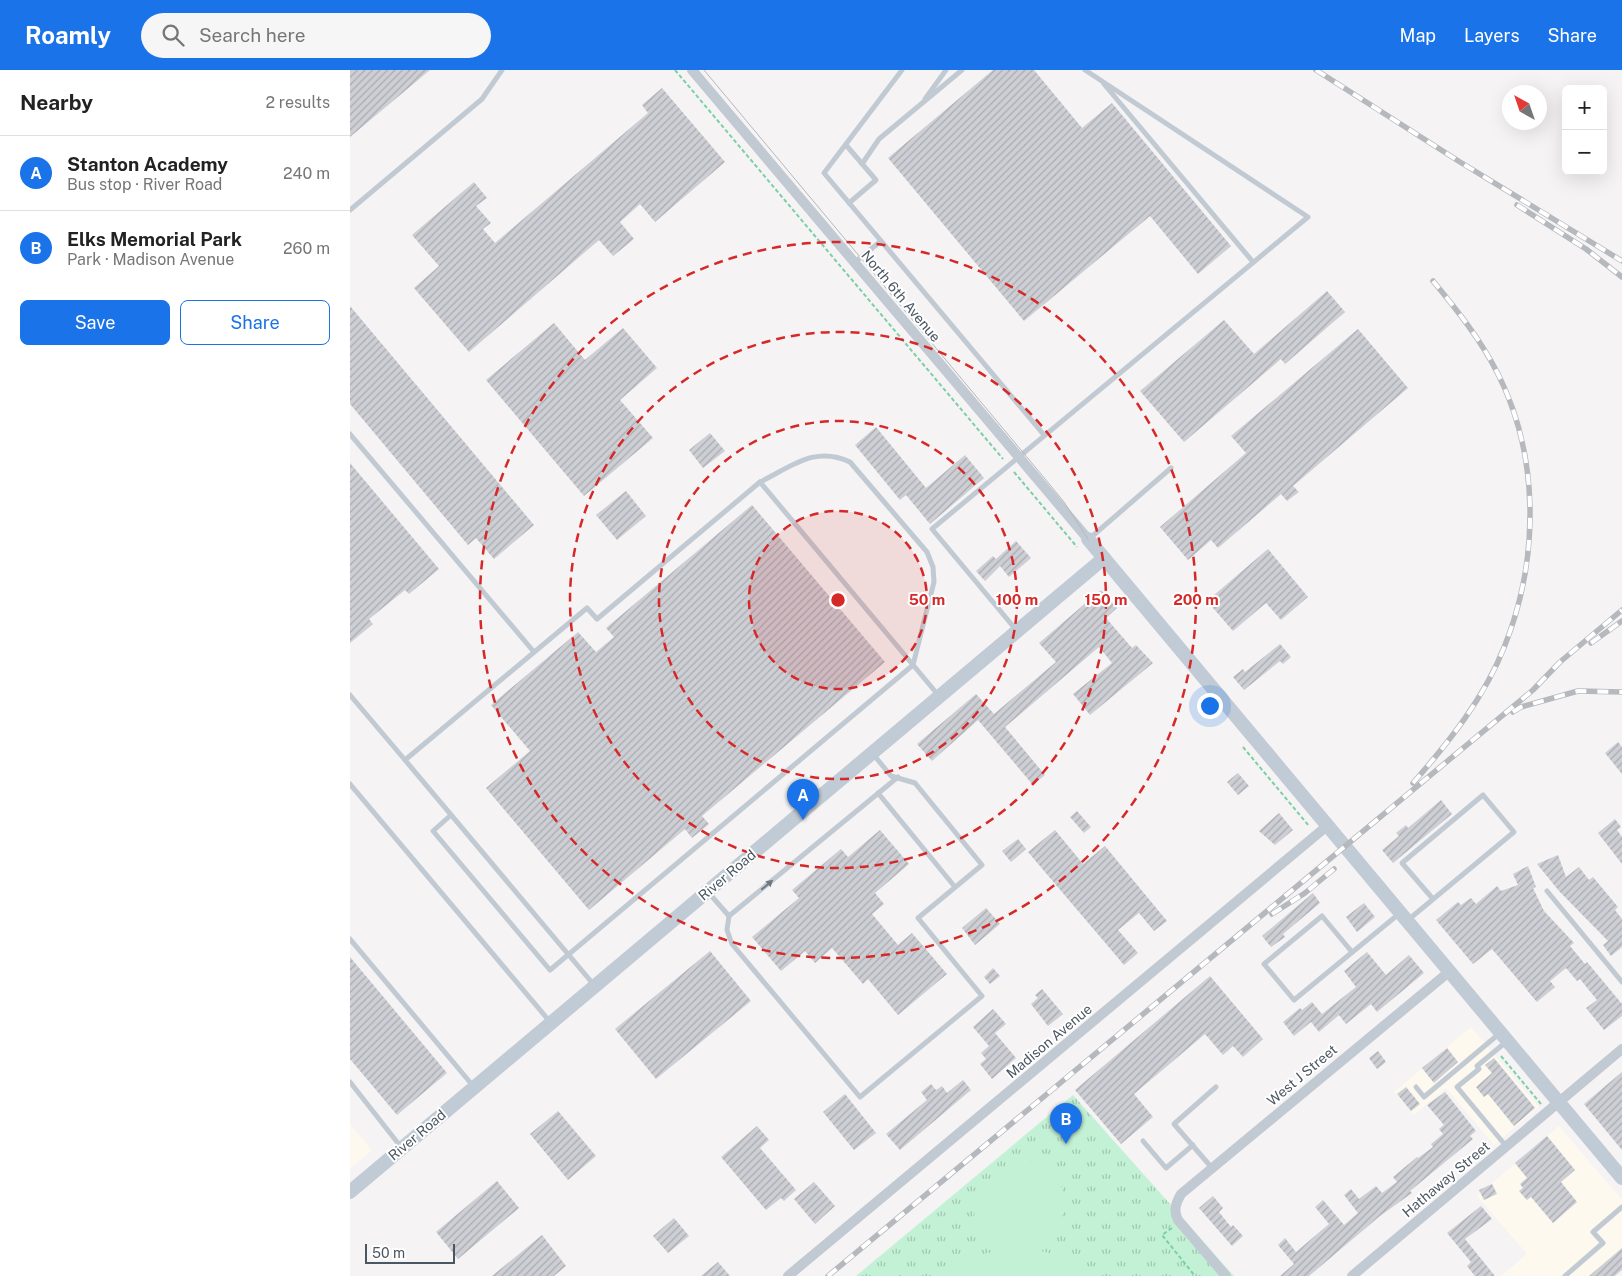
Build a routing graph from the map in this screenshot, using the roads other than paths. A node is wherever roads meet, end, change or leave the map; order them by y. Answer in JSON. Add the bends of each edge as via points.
{"nodes":[{"id":1,"x":502,"y":70,"type":"edge"},
{"id":2,"x":692,"y":70,"type":"edge"},
{"id":3,"x":902,"y":70,"type":"edge"},
{"id":4,"x":946,"y":70,"type":"edge"},
{"id":5,"x":962,"y":70,"type":"edge"},
{"id":6,"x":1085,"y":70,"type":"edge"},
{"id":7,"x":1100,"y":80,"type":"junction"},
{"id":8,"x":920,"y":105,"type":"junction"},
{"id":9,"x":846,"y":145,"type":"junction"},
{"id":10,"x":862,"y":164,"type":"junction"},
{"id":11,"x":849,"y":203,"type":"junction"},
{"id":12,"x":350,"y":210,"type":"edge"},
{"id":13,"x":881,"y":241,"type":"junction"},
{"id":14,"x":1253,"y":262,"type":"junction"},
{"id":15,"x":854,"y":263,"type":"junction"},
{"id":16,"x":350,"y":434,"type":"edge"},
{"id":17,"x":1044,"y":435,"type":"junction"},
{"id":18,"x":1018,"y":456,"type":"junction"},
{"id":19,"x":1171,"y":468,"type":"dead end"},
{"id":20,"x":760,"y":482,"type":"junction"},
{"id":21,"x":1088,"y":540,"type":"junction"},
{"id":22,"x":1099,"y":562,"type":"junction"},
{"id":23,"x":1017,"y":631,"type":"junction"},
{"id":24,"x":534,"y":652,"type":"junction"},
{"id":25,"x":914,"y":665,"type":"junction"},
{"id":26,"x":350,"y":695,"type":"edge"},
{"id":27,"x":940,"y":696,"type":"junction"},
{"id":28,"x":872,"y":753,"type":"junction"},
{"id":29,"x":405,"y":760,"type":"junction"},
{"id":30,"x":898,"y":777,"type":"junction"},
{"id":31,"x":350,"y":784,"type":"edge"},
{"id":32,"x":878,"y":793,"type":"junction"},
{"id":33,"x":451,"y":815,"type":"junction"},
{"id":34,"x":1322,"y":830,"type":"junction"},
{"id":35,"x":955,"y":887,"type":"junction"},
{"id":36,"x":708,"y":891,"type":"junction"},
{"id":37,"x":1547,"y":891,"type":"dead end"},
{"id":38,"x":1433,"y":899,"type":"junction"},
{"id":39,"x":730,"y":916,"type":"junction"},
{"id":40,"x":1404,"y":916,"type":"junction"},
{"id":41,"x":350,"y":939,"type":"edge"},
{"id":42,"x":1352,"y":952,"type":"junction"},
{"id":43,"x":569,"y":955,"type":"junction"},
{"id":44,"x":1450,"y":971,"type":"junction"},
{"id":45,"x":1622,"y":982,"type":"edge"},
{"id":46,"x":595,"y":986,"type":"junction"},
{"id":47,"x":551,"y":1023,"type":"junction"},
{"id":48,"x":1504,"y":1037,"type":"junction"},
{"id":49,"x":1622,"y":1048,"type":"edge"},
{"id":50,"x":350,"y":1082,"type":"edge"},
{"id":51,"x":475,"y":1087,"type":"junction"},
{"id":52,"x":1216,"y":1087,"type":"dead end"},
{"id":53,"x":1416,"y":1087,"type":"dead end"},
{"id":54,"x":1552,"y":1107,"type":"junction"},
{"id":55,"x":1143,"y":1141,"type":"dead end"},
{"id":56,"x":1193,"y":1145,"type":"junction"},
{"id":57,"x":1506,"y":1146,"type":"junction"},
{"id":58,"x":402,"y":1148,"type":"junction"},
{"id":59,"x":1212,"y":1168,"type":"junction"},
{"id":60,"x":1622,"y":1178,"type":"edge"},
{"id":61,"x":350,"y":1192,"type":"edge"},
{"id":62,"x":1622,"y":1207,"type":"edge"},
{"id":63,"x":788,"y":1276,"type":"edge"},
{"id":64,"x":1226,"y":1276,"type":"edge"},
{"id":65,"x":1352,"y":1276,"type":"edge"},
{"id":66,"x":1565,"y":1276,"type":"edge"}],
"edges":[{"from":1,"to":12,"type":"lane","via":[[482,99]]},
{"from":2,"to":15,"type":"street","name":"North 6th Avenue"},
{"from":3,"to":9,"type":"lane"},
{"from":4,"to":8,"type":"lane"},
{"from":5,"to":8,"type":"lane"},
{"from":6,"to":7,"type":"lane"},
{"from":7,"to":14,"type":"lane"},
{"from":7,"to":14,"type":"lane","via":[[1308,217]]},
{"from":8,"to":10,"type":"lane","via":[[879,139]]},
{"from":9,"to":10,"type":"lane"},
{"from":9,"to":11,"type":"lane","via":[[824,173]]},
{"from":10,"to":11,"type":"lane","via":[[876,180]]},
{"from":11,"to":13,"type":"lane"},
{"from":13,"to":15,"type":"lane"},
{"from":13,"to":17,"type":"lane"},
{"from":14,"to":17,"type":"lane"},
{"from":15,"to":18,"type":"street","name":"North 6th Avenue"},
{"from":16,"to":24,"type":"lane"},
{"from":17,"to":18,"type":"lane"},
{"from":18,"to":21,"type":"street","name":"North 6th Avenue"},
{"from":18,"to":23,"type":"lane","via":[[932,529]]},
{"from":19,"to":21,"type":"lane"},
{"from":20,"to":24,"type":"lane","via":[[597,619],[587,608]]},
{"from":20,"to":25,"type":"lane"},
{"from":20,"to":25,"type":"lane","via":[[815,455],[837,456],[850,462],[921,544],[933,567],[934,582]]},
{"from":21,"to":22,"type":"street"},
{"from":22,"to":23,"type":"street","name":"River Road"},
{"from":22,"to":34,"type":"street"},
{"from":23,"to":27,"type":"street","name":"River Road"},
{"from":24,"to":29,"type":"lane"},
{"from":25,"to":27,"type":"lane"},
{"from":25,"to":43,"type":"lane"},
{"from":26,"to":29,"type":"lane"},
{"from":27,"to":28,"type":"street","name":"River Road"},
{"from":28,"to":30,"type":"lane","via":[[891,776]]},
{"from":28,"to":36,"type":"street","name":"River Road"},
{"from":29,"to":33,"type":"lane"},
{"from":30,"to":32,"type":"lane"},
{"from":30,"to":35,"type":"lane","via":[[915,783],[982,865]]},
{"from":31,"to":47,"type":"lane"},
{"from":32,"to":35,"type":"lane"},
{"from":39,"to":32,"type":"lane","one_way":true},
{"from":33,"to":43,"type":"lane"},
{"from":33,"to":43,"type":"lane","via":[[433,830],[550,970]]},
{"from":34,"to":40,"type":"street"},
{"from":34,"to":63,"type":"street","name":"Madison Avenue"},
{"from":35,"to":39,"type":"lane","via":[[918,918],[982,996],[860,1097],[732,944],[727,930]]},
{"from":36,"to":39,"type":"lane"},
{"from":36,"to":46,"type":"street","name":"River Road"},
{"from":37,"to":45,"type":"lane"},
{"from":38,"to":38,"type":"lane","via":[[1514,832],[1483,795],[1402,863]]},
{"from":38,"to":40,"type":"lane"},
{"from":40,"to":42,"type":"lane"},
{"from":40,"to":44,"type":"street"},
{"from":41,"to":51,"type":"lane"},
{"from":42,"to":42,"type":"lane","via":[[1294,1000],[1264,964],[1322,916]]},
{"from":43,"to":46,"type":"lane"},
{"from":44,"to":48,"type":"street"},
{"from":44,"to":59,"type":"street","name":"West J Street"},
{"from":46,"to":47,"type":"street","name":"River Road"},
{"from":47,"to":51,"type":"street","name":"River Road"},
{"from":48,"to":53,"type":"lane","via":[[1424,1097]]},
{"from":48,"to":54,"type":"street"},
{"from":48,"to":57,"type":"lane","via":[[1496,1050],[1477,1066],[1479,1069],[1457,1087]]},
{"from":49,"to":54,"type":"street","name":"Hathaway Street"},
{"from":50,"to":58,"type":"lane"},
{"from":51,"to":58,"type":"street","name":"River Road"},
{"from":52,"to":56,"type":"lane","via":[[1174,1124]]},
{"from":54,"to":57,"type":"street","name":"Hathaway Street"},
{"from":54,"to":60,"type":"street"},
{"from":55,"to":56,"type":"lane","via":[[1166,1168]]},
{"from":56,"to":59,"type":"lane"},
{"from":57,"to":65,"type":"street","name":"Hathaway Street"},
{"from":58,"to":61,"type":"street","name":"River Road"},
{"from":59,"to":64,"type":"street","name":"West J Street","via":[[1181,1194],[1175,1214]]},
{"from":62,"to":66,"type":"lane","via":[[1593,1232],[1603,1243]]}]}
